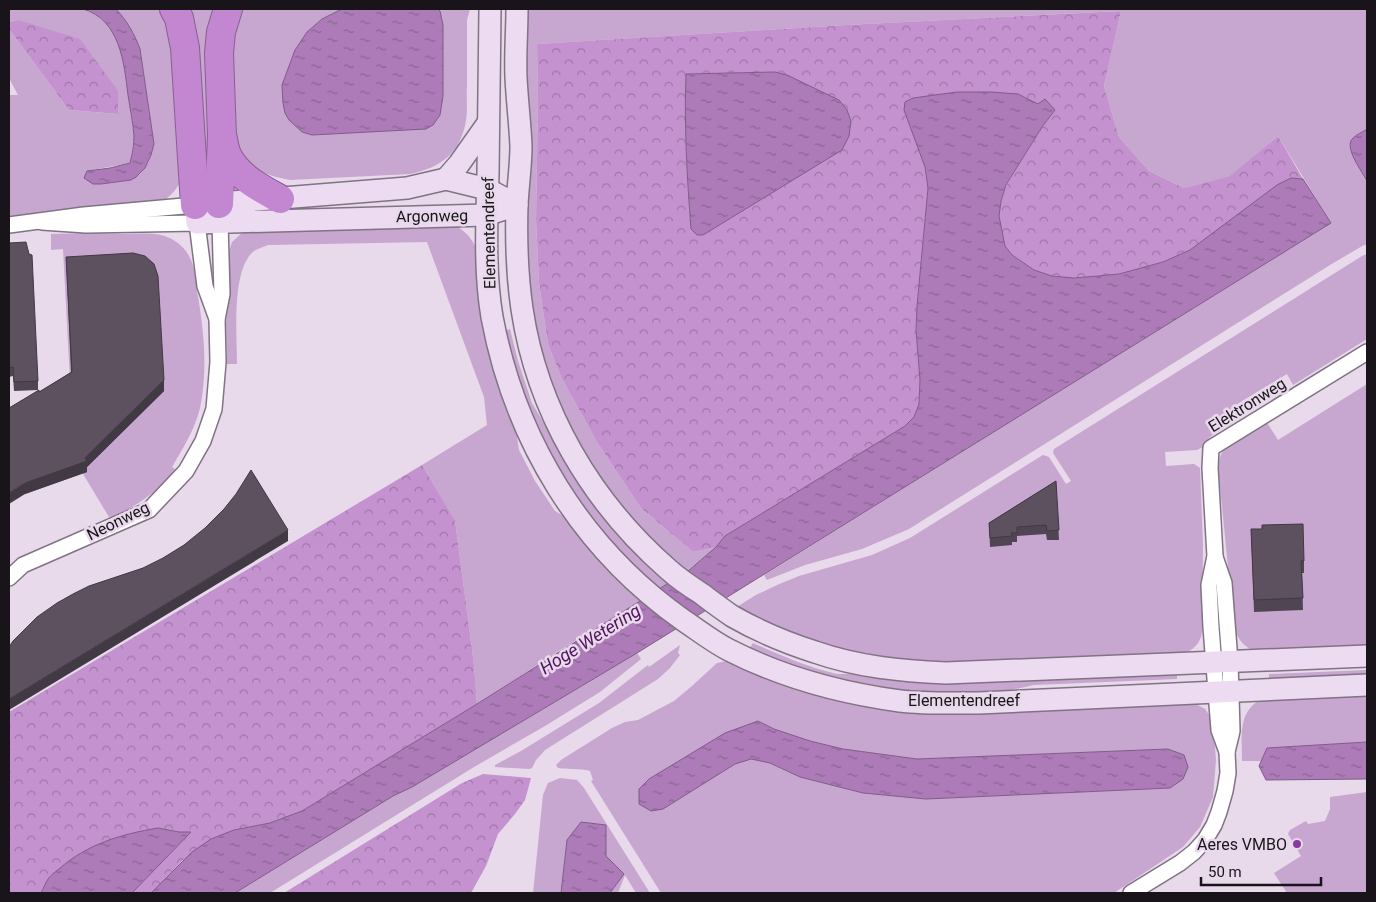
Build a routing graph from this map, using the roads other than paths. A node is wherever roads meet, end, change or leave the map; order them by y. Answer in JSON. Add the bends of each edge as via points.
{"nodes":[{"id":1,"x":174,"y":9,"type":"edge"},
{"id":2,"x":228,"y":9,"type":"edge"},
{"id":3,"x":490,"y":9,"type":"edge"},
{"id":4,"x":517,"y":9,"type":"edge"},
{"id":5,"x":488,"y":123,"type":"junction"},
{"id":6,"x":222,"y":136,"type":"junction"},
{"id":7,"x":446,"y":179,"type":"junction"},
{"id":8,"x":487,"y":189,"type":"junction"},
{"id":9,"x":280,"y":199,"type":"junction"},
{"id":10,"x":517,"y":205,"type":"junction"},
{"id":11,"x":208,"y":214,"type":"junction"},
{"id":12,"x":486,"y":215,"type":"junction"},
{"id":13,"x":9,"y":225,"type":"edge"},
{"id":14,"x":216,"y":319,"type":"junction"},
{"id":15,"x":1367,"y":352,"type":"edge"},
{"id":16,"x":9,"y":578,"type":"edge"},
{"id":17,"x":1367,"y":656,"type":"edge"},
{"id":18,"x":1222,"y":662,"type":"junction"},
{"id":19,"x":1367,"y":685,"type":"edge"},
{"id":20,"x":1223,"y":692,"type":"junction"},
{"id":21,"x":1132,"y":893,"type":"edge"}],
"edges":[{"from":1,"to":11,"type":"highway","via":[[185,48]]},
{"from":2,"to":6,"type":"highway","via":[[219,52]]},
{"from":3,"to":5,"type":"main road","name":"Elementendreef"},
{"from":4,"to":10,"type":"main road","name":"Elementendreef","via":[[516,76],[521,147]]},
{"from":5,"to":7,"type":"main road"},
{"from":5,"to":8,"type":"main road","name":"Elementendreef"},
{"from":6,"to":9,"type":"highway","via":[[227,155],[238,171]]},
{"from":6,"to":11,"type":"highway"},
{"from":7,"to":8,"type":"main road","name":"Argonweg"},
{"from":7,"to":9,"type":"main road","name":"Argonweg","via":[[407,188]]},
{"from":8,"to":10,"type":"main road","name":"Argonweg"},
{"from":8,"to":12,"type":"main road","name":"Elementendreef"},
{"from":9,"to":11,"type":"main road","name":"Argonweg"},
{"from":10,"to":12,"type":"main road","name":"Argonweg"},
{"from":10,"to":18,"type":"main road","name":"Elementendreef","via":[[522,310],[540,381],[563,436],[599,495],[623,525],[670,571],[731,615],[817,653],[853,663],[910,671],[946,673]]},
{"from":11,"to":12,"type":"main road","name":"Argonweg"},
{"from":11,"to":13,"type":"street","name":"Argonweg","via":[[84,215]]},
{"from":11,"to":14,"type":"street","name":"Neonweg","via":[[205,286]]},
{"from":11,"to":14,"type":"street","name":"Neonweg","via":[[222,294]]},
{"from":12,"to":20,"type":"main road","name":"Elementendreef","via":[[486,258],[492,316],[507,377],[528,433],[552,479],[595,538],[642,588],[702,633],[727,649],[813,684],[901,701],[979,703]]},
{"from":14,"to":16,"type":"street","name":"Neonweg","via":[[218,362],[214,409],[203,441],[186,471],[149,510],[23,565]]},
{"from":15,"to":18,"type":"street","name":"Elektronweg","via":[[1212,448],[1210,468],[1215,556],[1224,583]]},
{"from":17,"to":18,"type":"main road","name":"Elementendreef"},
{"from":18,"to":20,"type":"street","name":"Elektronweg"},
{"from":19,"to":20,"type":"main road","name":"Elementendreef"},
{"from":20,"to":21,"type":"street","name":"Elektronweg","via":[[1232,731],[1227,752],[1228,773],[1219,812],[1205,840],[1194,852]]}]}
